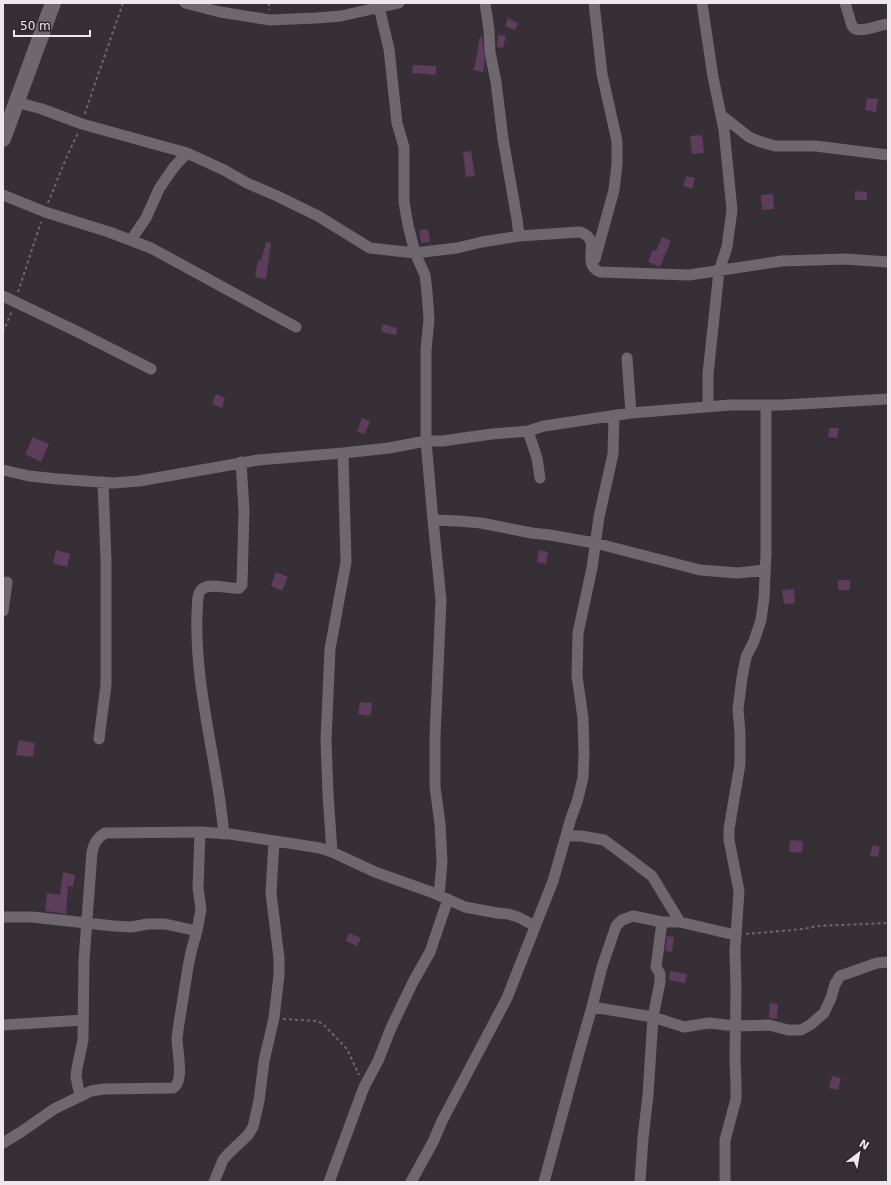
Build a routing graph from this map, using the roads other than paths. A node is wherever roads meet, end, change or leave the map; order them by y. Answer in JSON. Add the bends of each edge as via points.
{"nodes":[{"id":1,"x":53,"y":3,"type":"edge"},
{"id":2,"x":185,"y":3,"type":"edge"},
{"id":3,"x":399,"y":3,"type":"edge"},
{"id":4,"x":484,"y":3,"type":"edge"},
{"id":5,"x":594,"y":3,"type":"edge"},
{"id":6,"x":702,"y":3,"type":"edge"},
{"id":7,"x":845,"y":3,"type":"edge"},
{"id":8,"x":379,"y":5,"type":"edge"},
{"id":9,"x":888,"y":24,"type":"edge"},
{"id":10,"x":16,"y":102,"type":"junction"},
{"id":11,"x":721,"y":115,"type":"junction"},
{"id":12,"x":3,"y":139,"type":"edge"},
{"id":13,"x":187,"y":153,"type":"junction"},
{"id":14,"x":888,"y":155,"type":"edge"},
{"id":15,"x":3,"y":195,"type":"edge"},
{"id":16,"x":519,"y":236,"type":"junction"},
{"id":17,"x":131,"y":240,"type":"junction"},
{"id":18,"x":415,"y":253,"type":"junction"},
{"id":19,"x":888,"y":262,"type":"edge"},
{"id":20,"x":593,"y":268,"type":"junction"},
{"id":21,"x":720,"y":271,"type":"junction"},
{"id":22,"x":3,"y":296,"type":"edge"},
{"id":23,"x":296,"y":327,"type":"dead end"},
{"id":24,"x":627,"y":358,"type":"dead end"},
{"id":25,"x":151,"y":369,"type":"dead end"},
{"id":26,"x":888,"y":399,"type":"edge"},
{"id":27,"x":708,"y":406,"type":"junction"},
{"id":28,"x":766,"y":406,"type":"junction"},
{"id":29,"x":630,"y":413,"type":"junction"},
{"id":30,"x":614,"y":416,"type":"junction"},
{"id":31,"x":528,"y":431,"type":"junction"},
{"id":32,"x":426,"y":441,"type":"junction"},
{"id":33,"x":343,"y":453,"type":"junction"},
{"id":34,"x":241,"y":462,"type":"junction"},
{"id":35,"x":3,"y":470,"type":"edge"},
{"id":36,"x":540,"y":478,"type":"dead end"},
{"id":37,"x":104,"y":482,"type":"junction"},
{"id":38,"x":433,"y":520,"type":"junction"},
{"id":39,"x":595,"y":543,"type":"junction"},
{"id":40,"x":765,"y":570,"type":"junction"},
{"id":41,"x":7,"y":582,"type":"dead end"},
{"id":42,"x":3,"y":611,"type":"edge"},
{"id":43,"x":98,"y":739,"type":"dead end"},
{"id":44,"x":200,"y":832,"type":"junction"},
{"id":45,"x":224,"y":834,"type":"junction"},
{"id":46,"x":566,"y":836,"type":"junction"},
{"id":47,"x":274,"y":841,"type":"junction"},
{"id":48,"x":332,"y":852,"type":"junction"},
{"id":49,"x":443,"y":897,"type":"junction"},
{"id":50,"x":3,"y":917,"type":"edge"},
{"id":51,"x":662,"y":922,"type":"junction"},
{"id":52,"x":680,"y":922,"type":"junction"},
{"id":53,"x":86,"y":924,"type":"junction"},
{"id":54,"x":535,"y":926,"type":"junction"},
{"id":55,"x":197,"y":931,"type":"junction"},
{"id":56,"x":735,"y":935,"type":"junction"},
{"id":57,"x":888,"y":962,"type":"edge"},
{"id":58,"x":592,"y":1007,"type":"junction"},
{"id":59,"x":653,"y":1017,"type":"junction"},
{"id":60,"x":83,"y":1020,"type":"junction"},
{"id":61,"x":3,"y":1025,"type":"edge"},
{"id":62,"x":736,"y":1026,"type":"junction"},
{"id":63,"x":80,"y":1096,"type":"junction"},
{"id":64,"x":3,"y":1143,"type":"edge"},
{"id":65,"x":214,"y":1182,"type":"edge"},
{"id":66,"x":329,"y":1182,"type":"edge"},
{"id":67,"x":411,"y":1182,"type":"edge"},
{"id":68,"x":544,"y":1182,"type":"edge"},
{"id":69,"x":640,"y":1182,"type":"edge"},
{"id":70,"x":725,"y":1182,"type":"edge"}],
"edges":[{"from":1,"to":10,"type":"street"},
{"from":2,"to":8,"type":"street","via":[[270,20],[341,16]]},
{"from":3,"to":8,"type":"street"},
{"from":4,"to":16,"type":"street"},
{"from":5,"to":20,"type":"street","via":[[602,74],[617,141],[617,164],[614,190]]},
{"from":6,"to":11,"type":"street"},
{"from":7,"to":9,"type":"street","via":[[855,29]]},
{"from":8,"to":18,"type":"street","via":[[389,49],[397,123],[404,147],[404,202]]},
{"from":10,"to":12,"type":"street"},
{"from":10,"to":13,"type":"street","via":[[82,124]]},
{"from":11,"to":14,"type":"street","via":[[758,142],[783,147],[815,146]]},
{"from":11,"to":21,"type":"street","via":[[732,210],[727,247]]},
{"from":13,"to":17,"type":"street","via":[[159,189],[146,218]]},
{"from":13,"to":18,"type":"street","via":[[318,216],[366,247]]},
{"from":15,"to":17,"type":"street","via":[[45,212]]},
{"from":16,"to":18,"type":"street"},
{"from":16,"to":20,"type":"street","via":[[582,233],[590,239]]},
{"from":17,"to":23,"type":"street","via":[[151,248]]},
{"from":18,"to":32,"type":"street","via":[[424,275],[429,319],[426,350]]},
{"from":19,"to":21,"type":"street","via":[[845,259],[782,262]]},
{"from":20,"to":21,"type":"street","via":[[600,272],[689,275]]},
{"from":21,"to":27,"type":"street","via":[[708,374]]},
{"from":22,"to":25,"type":"street"},
{"from":24,"to":29,"type":"street"},
{"from":26,"to":28,"type":"street"},
{"from":27,"to":28,"type":"street"},
{"from":27,"to":29,"type":"street"},
{"from":28,"to":40,"type":"street"},
{"from":29,"to":30,"type":"street"},
{"from":30,"to":31,"type":"street","via":[[544,426]]},
{"from":30,"to":39,"type":"street","via":[[613,454]]},
{"from":31,"to":32,"type":"street","via":[[442,442]]},
{"from":31,"to":36,"type":"street","via":[[537,458]]},
{"from":32,"to":33,"type":"street"},
{"from":32,"to":38,"type":"street"},
{"from":33,"to":34,"type":"street"},
{"from":33,"to":48,"type":"street","via":[[346,562],[330,649],[327,733]]},
{"from":34,"to":37,"type":"street","via":[[158,478]]},
{"from":34,"to":45,"type":"street","via":[[244,511],[242,585],[235,589],[210,586],[202,589],[198,596],[200,683]]},
{"from":35,"to":37,"type":"street","via":[[30,476]]},
{"from":37,"to":43,"type":"street","via":[[106,685]]},
{"from":38,"to":39,"type":"street","via":[[481,523]]},
{"from":38,"to":49,"type":"street","via":[[441,600],[434,737]]},
{"from":39,"to":40,"type":"street","via":[[700,570],[738,573]]},
{"from":39,"to":46,"type":"street","via":[[578,639],[577,676],[584,735],[583,778]]},
{"from":40,"to":56,"type":"street","via":[[761,620],[746,657],[738,709],[740,764],[729,829],[738,890]]},
{"from":41,"to":42,"type":"street"},
{"from":44,"to":45,"type":"street"},
{"from":44,"to":53,"type":"street","via":[[105,833],[97,837],[92,852]]},
{"from":44,"to":55,"type":"street","via":[[198,888],[201,909]]},
{"from":45,"to":47,"type":"street"},
{"from":46,"to":52,"type":"street","via":[[604,840],[619,851],[652,876]]},
{"from":46,"to":54,"type":"street","via":[[553,881]]},
{"from":47,"to":48,"type":"street"},
{"from":47,"to":65,"type":"street","via":[[271,893],[279,948],[274,1018],[253,1127],[223,1160]]},
{"from":48,"to":49,"type":"street","via":[[375,872]]},
{"from":49,"to":54,"type":"street","via":[[465,907],[518,917]]},
{"from":49,"to":66,"type":"street","via":[[430,952],[413,982],[364,1087]]},
{"from":50,"to":53,"type":"street","via":[[32,917]]},
{"from":51,"to":52,"type":"street"},
{"from":51,"to":58,"type":"street","via":[[633,916],[622,920],[616,926]]},
{"from":51,"to":59,"type":"street","via":[[656,966],[660,982]]},
{"from":52,"to":56,"type":"street"},
{"from":53,"to":55,"type":"street","via":[[131,927],[165,924]]},
{"from":53,"to":60,"type":"street"},
{"from":54,"to":67,"type":"street","via":[[507,998]]},
{"from":55,"to":63,"type":"street","via":[[188,967],[178,1030],[178,1084],[173,1088],[104,1089]]},
{"from":56,"to":62,"type":"street"},
{"from":57,"to":62,"type":"street","via":[[877,963],[840,976],[824,1013],[801,1030],[788,1030],[769,1025]]},
{"from":58,"to":59,"type":"street"},
{"from":58,"to":68,"type":"street"},
{"from":59,"to":62,"type":"street","via":[[684,1027],[709,1023]]},
{"from":59,"to":69,"type":"street"},
{"from":60,"to":61,"type":"street"},
{"from":60,"to":63,"type":"street","via":[[83,1040],[76,1076]]},
{"from":62,"to":70,"type":"street","via":[[736,1099],[725,1140]]},
{"from":63,"to":64,"type":"street","via":[[54,1109]]}]}
